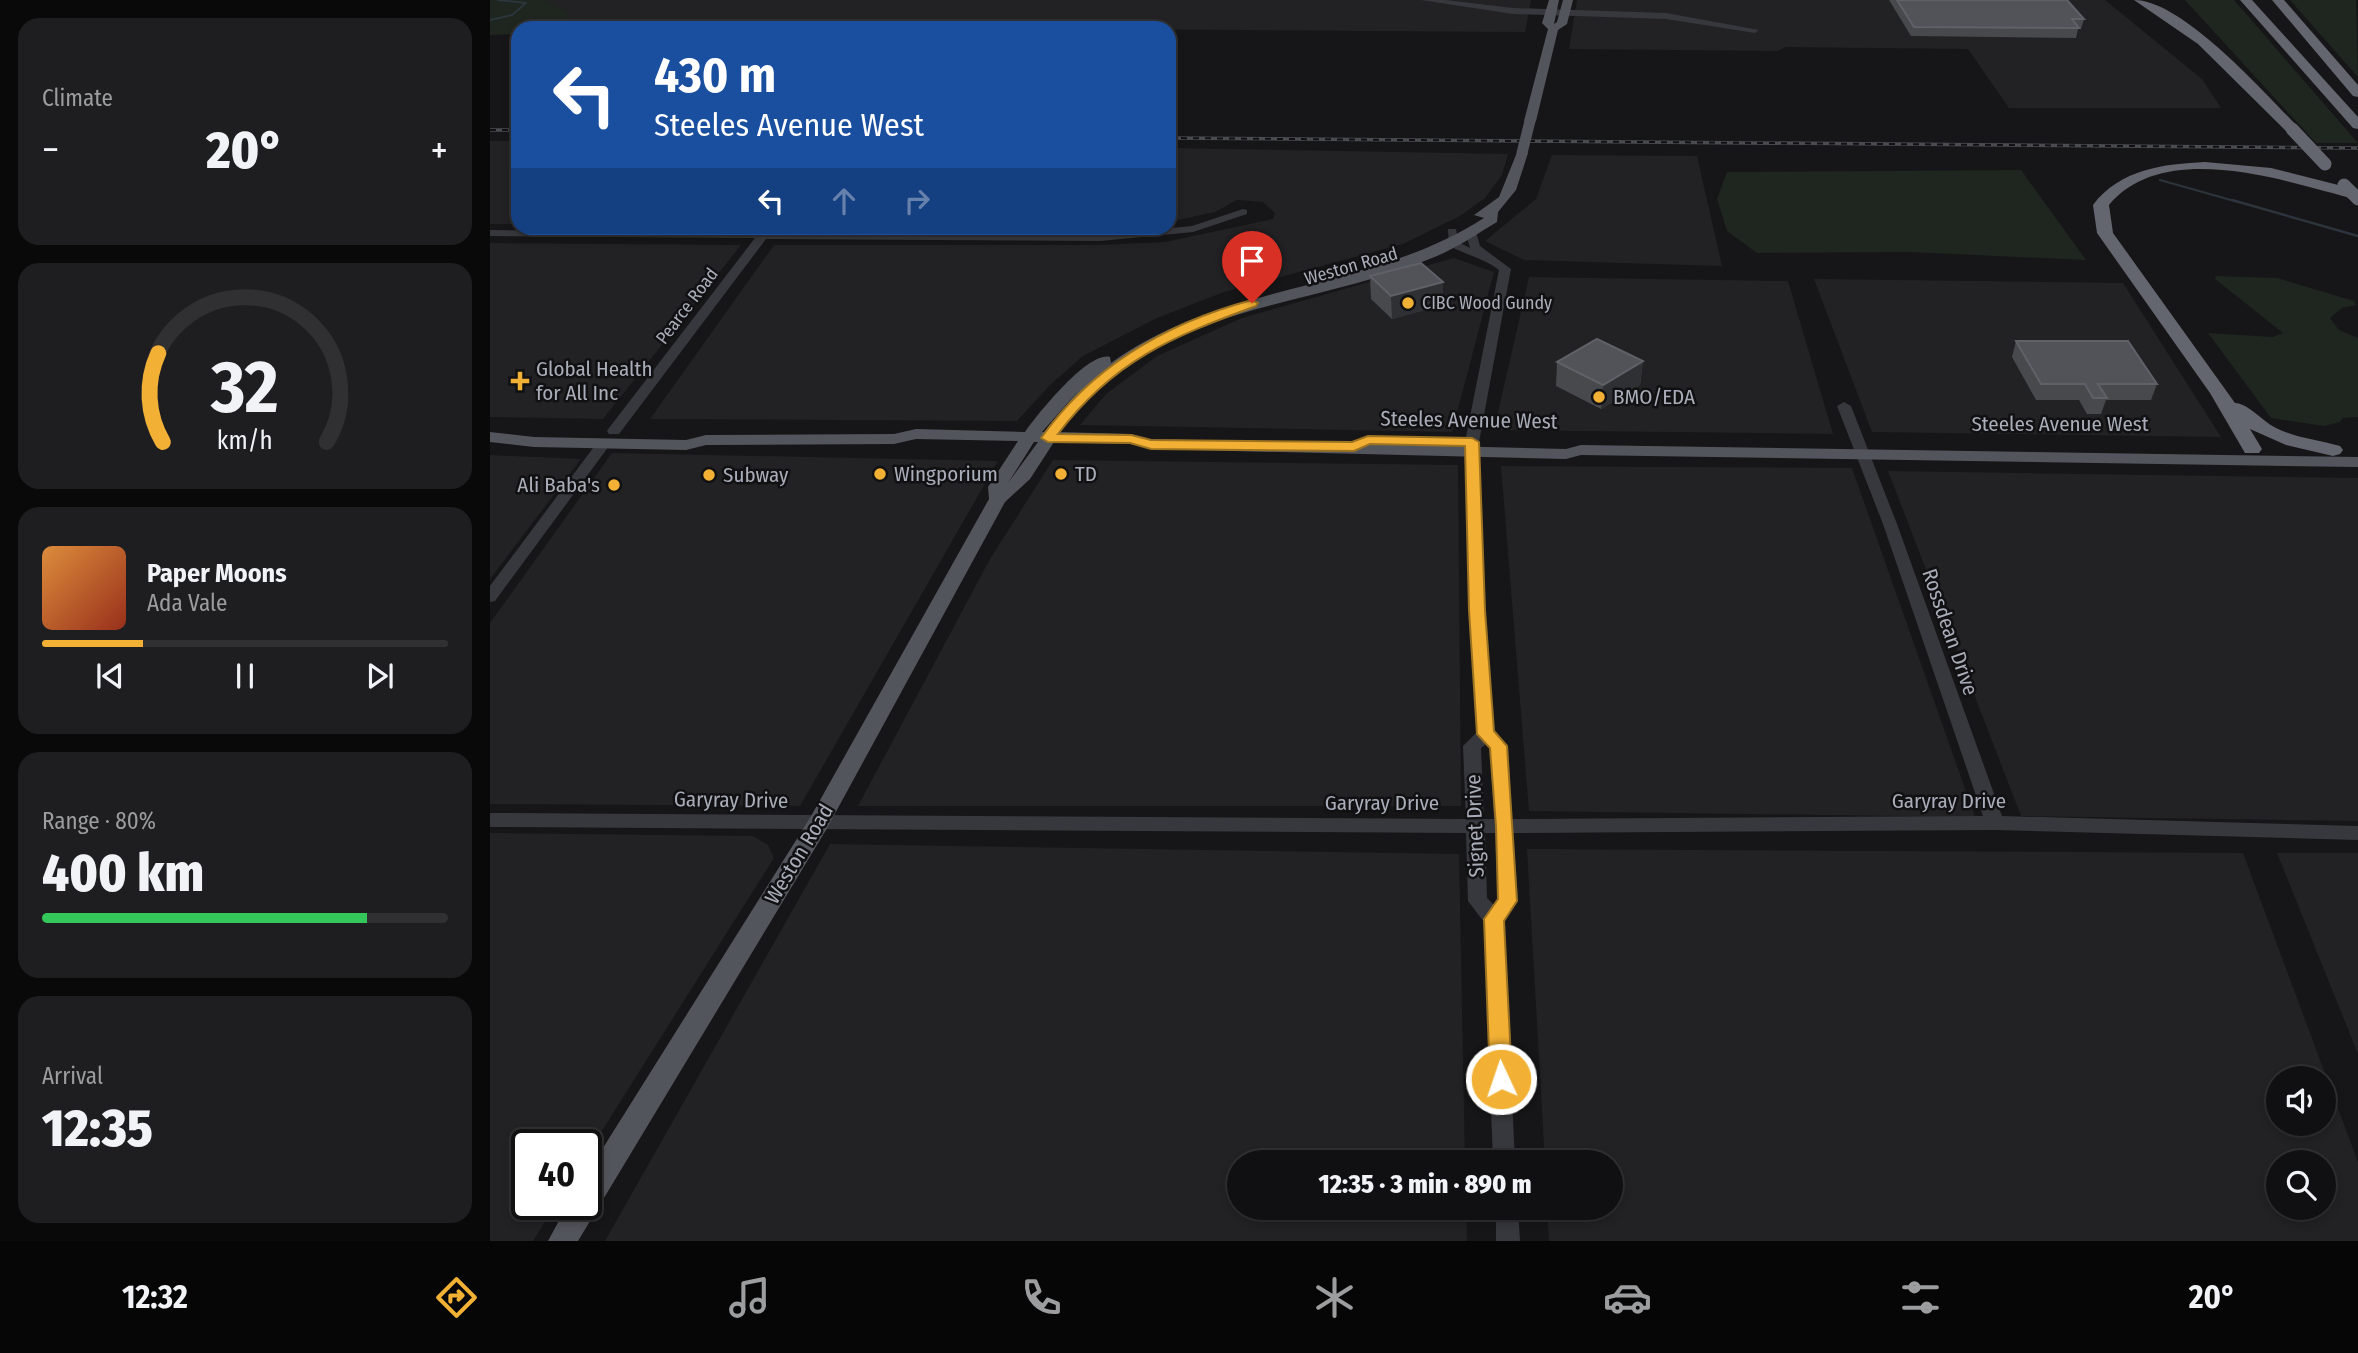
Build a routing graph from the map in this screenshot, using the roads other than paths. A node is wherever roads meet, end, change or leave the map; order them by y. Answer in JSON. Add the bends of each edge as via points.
{"nodes":[{"id":1,"x":1425,"y":0,"type":"edge"},
{"id":2,"x":2140,"y":0,"type":"edge"},
{"id":3,"x":2246,"y":0,"type":"edge"},
{"id":4,"x":2278,"y":0,"type":"edge"},
{"id":5,"x":1552,"y":6,"type":"edge"},
{"id":6,"x":1567,"y":7,"type":"edge"},
{"id":7,"x":2186,"y":12,"type":"dead end"},
{"id":8,"x":1553,"y":28,"type":"junction"},
{"id":9,"x":1755,"y":30,"type":"dead end"},
{"id":10,"x":2230,"y":64,"type":"junction"},
{"id":11,"x":2358,"y":93,"type":"edge"},
{"id":12,"x":2358,"y":125,"type":"edge"},
{"id":13,"x":2353,"y":193,"type":"edge"},
{"id":14,"x":1243,"y":212,"type":"dead end"},
{"id":15,"x":1491,"y":212,"type":"junction"},
{"id":16,"x":1176,"y":231,"type":"edge"},
{"id":17,"x":490,"y":233,"type":"edge"},
{"id":18,"x":511,"y":233,"type":"edge"},
{"id":19,"x":1472,"y":234,"type":"junction"},
{"id":20,"x":763,"y":235,"type":"joint"},
{"id":21,"x":1147,"y":235,"type":"edge"},
{"id":22,"x":1452,"y":237,"type":"junction"},
{"id":23,"x":1491,"y":259,"type":"junction"},
{"id":24,"x":2219,"y":392,"type":"junction"},
{"id":25,"x":1844,"y":406,"type":"dead end"},
{"id":26,"x":490,"y":437,"type":"edge"},
{"id":27,"x":609,"y":437,"type":"junction"},
{"id":28,"x":1034,"y":443,"type":"junction"},
{"id":29,"x":1357,"y":447,"type":"joint"},
{"id":30,"x":1472,"y":448,"type":"junction"},
{"id":31,"x":1581,"y":450,"type":"joint"},
{"id":32,"x":2333,"y":450,"type":"junction"},
{"id":33,"x":2358,"y":450,"type":"edge"},
{"id":34,"x":1861,"y":452,"type":"junction"},
{"id":35,"x":1764,"y":453,"type":"joint"},
{"id":36,"x":2255,"y":455,"type":"junction"},
{"id":37,"x":2358,"y":462,"type":"edge"},
{"id":38,"x":490,"y":597,"type":"edge"},
{"id":39,"x":1486,"y":734,"type":"junction"},
{"id":40,"x":490,"y":820,"type":"edge"},
{"id":41,"x":1995,"y":823,"type":"junction"},
{"id":42,"x":818,"y":824,"type":"junction"},
{"id":43,"x":1505,"y":826,"type":"junction"},
{"id":44,"x":1477,"y":827,"type":"junction"},
{"id":45,"x":2358,"y":833,"type":"edge"},
{"id":46,"x":1494,"y":919,"type":"junction"},
{"id":47,"x":1504,"y":1150,"type":"edge"},
{"id":48,"x":602,"y":1174,"type":"edge"},
{"id":49,"x":574,"y":1220,"type":"edge"},
{"id":50,"x":1507,"y":1220,"type":"edge"},
{"id":51,"x":562,"y":1241,"type":"edge"},
{"id":52,"x":1508,"y":1241,"type":"edge"}],
"edges":[{"from":1,"to":5,"type":"street","via":[[1500,8]]},
{"from":2,"to":10,"type":"highway","via":[[2192,32]]},
{"from":3,"to":12,"type":"highway"},
{"from":4,"to":11,"type":"highway"},
{"from":5,"to":6,"type":"street"},
{"from":5,"to":8,"type":"main road","name":"Weston Road","via":[[1547,23]]},
{"from":6,"to":8,"type":"main road","name":"Weston Road","via":[[1562,24]]},
{"from":6,"to":9,"type":"street"},
{"from":7,"to":10,"type":"highway"},
{"from":8,"to":15,"type":"main road","name":"Weston Road","bridge":true,"via":[[1509,193]]},
{"from":10,"to":13,"type":"highway","bridge":true},
{"from":13,"to":24,"type":"highway","via":[[2298,177],[2209,167],[2136,178],[2118,187],[2101,205],[2105,233]]},
{"from":14,"to":16,"type":"street","via":[[1208,226]]},
{"from":15,"to":19,"type":"main road","name":"Weston Road","via":[[1492,219]]},
{"from":15,"to":22,"type":"main road","name":"Weston Road","via":[[1476,216]]},
{"from":17,"to":18,"type":"street"},
{"from":19,"to":22,"type":"main road","name":"Weston Road"},
{"from":19,"to":23,"type":"street","via":[[1475,247]]},
{"from":20,"to":21,"type":"street"},
{"from":20,"to":27,"type":"street","name":"Pearce Road"},
{"from":22,"to":23,"type":"street","via":[[1478,257]]},
{"from":22,"to":28,"type":"main road","name":"Weston Road","via":[[1409,262],[1230,309],[1174,332],[1108,372]]},
{"from":23,"to":30,"type":"street","via":[[1506,275]]},
{"from":24,"to":32,"type":"highway","via":[[2255,426],[2276,438]]},
{"from":24,"to":36,"type":"highway"},
{"from":25,"to":34,"type":"street","name":"Rossdean Drive"},
{"from":26,"to":27,"type":"main road","name":"Steeles Avenue West","via":[[534,442]]},
{"from":27,"to":28,"type":"main road","name":"Steeles Avenue West","via":[[686,445],[706,440]]},
{"from":27,"to":38,"type":"street","name":"Pearce Road"},
{"from":28,"to":29,"type":"main road","name":"Steeles Avenue West","via":[[1128,450],[1151,444]]},
{"from":28,"to":42,"type":"main road","name":"Weston Road","via":[[1016,489],[998,499]]},
{"from":29,"to":30,"type":"main road","name":"Steeles Avenue West"},
{"from":30,"to":31,"type":"main road","name":"Steeles Avenue West","via":[[1566,454]]},
{"from":30,"to":39,"type":"street","name":"Signet Drive"},
{"from":31,"to":35,"type":"main road","name":"Steeles Avenue West"},
{"from":32,"to":33,"type":"main road","name":"Steeles Avenue West"},
{"from":32,"to":36,"type":"main road","name":"Steeles Avenue West"},
{"from":34,"to":35,"type":"main road","name":"Steeles Avenue West"},
{"from":34,"to":36,"type":"main road","name":"Steeles Avenue West"},
{"from":34,"to":41,"type":"street","name":"Rossdean Drive"},
{"from":36,"to":37,"type":"main road","name":"Steeles Avenue West"},
{"from":39,"to":43,"type":"street","name":"Signet Drive","via":[[1499,746]]},
{"from":39,"to":44,"type":"street","name":"Signet Drive","via":[[1472,746]]},
{"from":40,"to":42,"type":"street","name":"Garyray Drive"},
{"from":41,"to":43,"type":"street","name":"Garyray Drive"},
{"from":41,"to":45,"type":"street","name":"Garyray Drive"},
{"from":42,"to":44,"type":"street","name":"Garyray Drive"},
{"from":42,"to":48,"type":"main road","name":"Weston Road"},
{"from":43,"to":44,"type":"street","name":"Garyray Drive"},
{"from":43,"to":46,"type":"street","name":"Signet Drive","via":[[1507,901]]},
{"from":44,"to":46,"type":"street","name":"Signet Drive","via":[[1478,901]]},
{"from":46,"to":47,"type":"street","name":"Signet Drive"},
{"from":49,"to":51,"type":"main road","name":"Weston Road"},
{"from":50,"to":52,"type":"street"}]}
